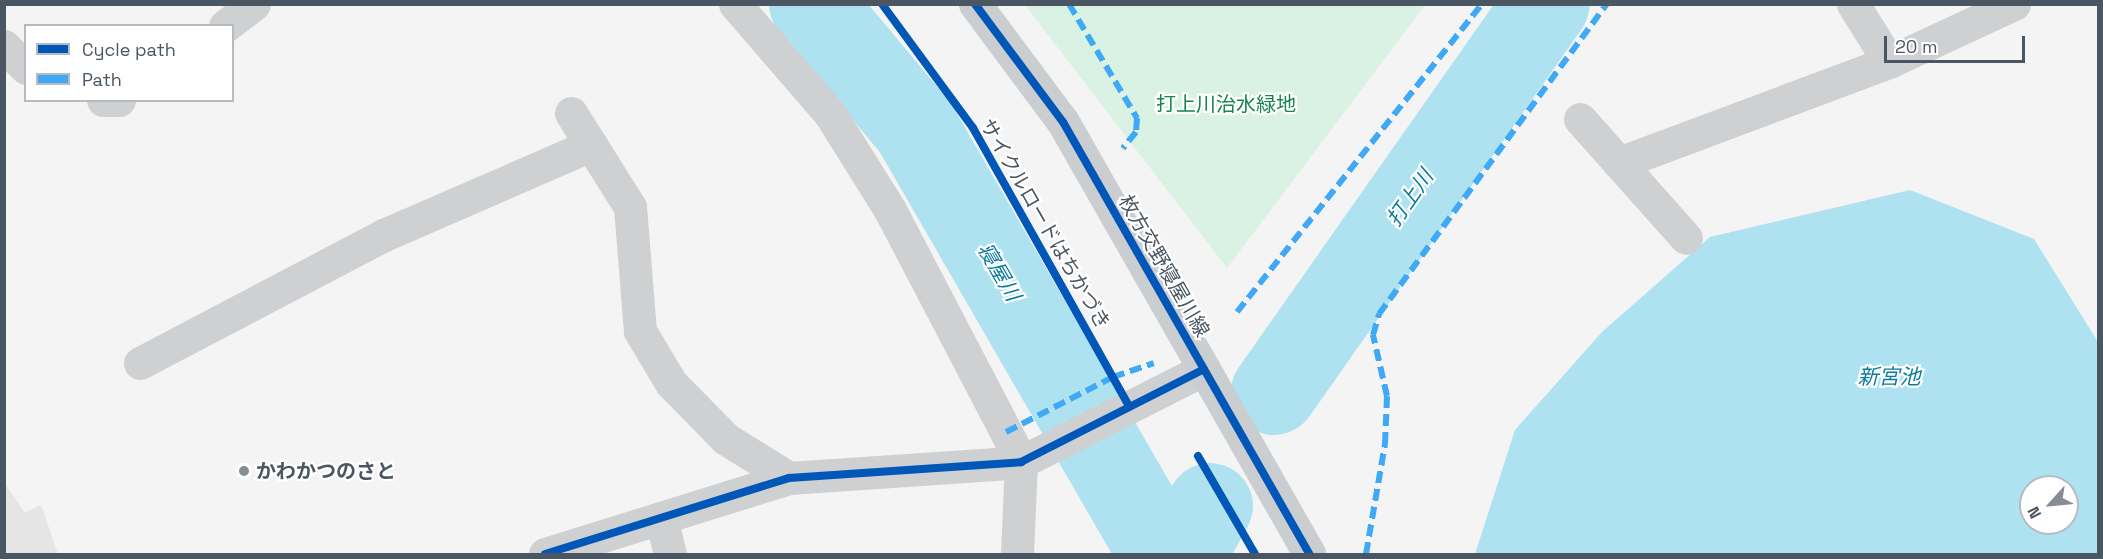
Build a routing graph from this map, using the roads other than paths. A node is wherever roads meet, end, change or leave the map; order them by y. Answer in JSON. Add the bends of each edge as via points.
{"nodes":[{"id":1,"x":254,"y":4,"type":"edge"},
{"id":2,"x":735,"y":4,"type":"edge"},
{"id":3,"x":975,"y":4,"type":"edge"},
{"id":4,"x":1853,"y":4,"type":"edge"},
{"id":5,"x":2014,"y":4,"type":"edge"},
{"id":6,"x":228,"y":24,"type":"edge"},
{"id":7,"x":4,"y":46,"type":"edge"},
{"id":8,"x":1889,"y":62,"type":"junction"},
{"id":9,"x":24,"y":66,"type":"edge"},
{"id":10,"x":571,"y":113,"type":"dead end"},
{"id":11,"x":1580,"y":119,"type":"dead end"},
{"id":12,"x":591,"y":145,"type":"junction"},
{"id":13,"x":1619,"y":163,"type":"junction"},
{"id":14,"x":1686,"y":238,"type":"dead end"},
{"id":15,"x":140,"y":363,"type":"dead end"},
{"id":16,"x":1204,"y":369,"type":"junction"},
{"id":17,"x":1021,"y":462,"type":"junction"},
{"id":18,"x":789,"y":478,"type":"junction"},
{"id":19,"x":661,"y":518,"type":"junction"},
{"id":20,"x":545,"y":555,"type":"edge"},
{"id":21,"x":670,"y":555,"type":"edge"},
{"id":22,"x":1017,"y":555,"type":"edge"},
{"id":23,"x":1309,"y":555,"type":"edge"}],
"edges":[{"from":1,"to":6,"type":"street"},
{"from":2,"to":17,"type":"street","via":[[830,114],[890,210]]},
{"from":3,"to":16,"type":"main road","name":"枚方交野寝屋川線","via":[[1063,122]]},
{"from":4,"to":8,"type":"street"},
{"from":5,"to":8,"type":"street"},
{"from":7,"to":9,"type":"street"},
{"from":8,"to":13,"type":"street"},
{"from":10,"to":12,"type":"street"},
{"from":11,"to":13,"type":"street"},
{"from":12,"to":15,"type":"street","via":[[384,235]]},
{"from":12,"to":18,"type":"street","via":[[630,207],[640,331],[671,383],[726,439]]},
{"from":13,"to":14,"type":"street"},
{"from":16,"to":17,"type":"street"},
{"from":16,"to":23,"type":"main road","name":"枚方交野寝屋川線"},
{"from":17,"to":18,"type":"street"},
{"from":17,"to":22,"type":"street"},
{"from":18,"to":19,"type":"street"},
{"from":19,"to":20,"type":"street"},
{"from":19,"to":21,"type":"street"}]}
